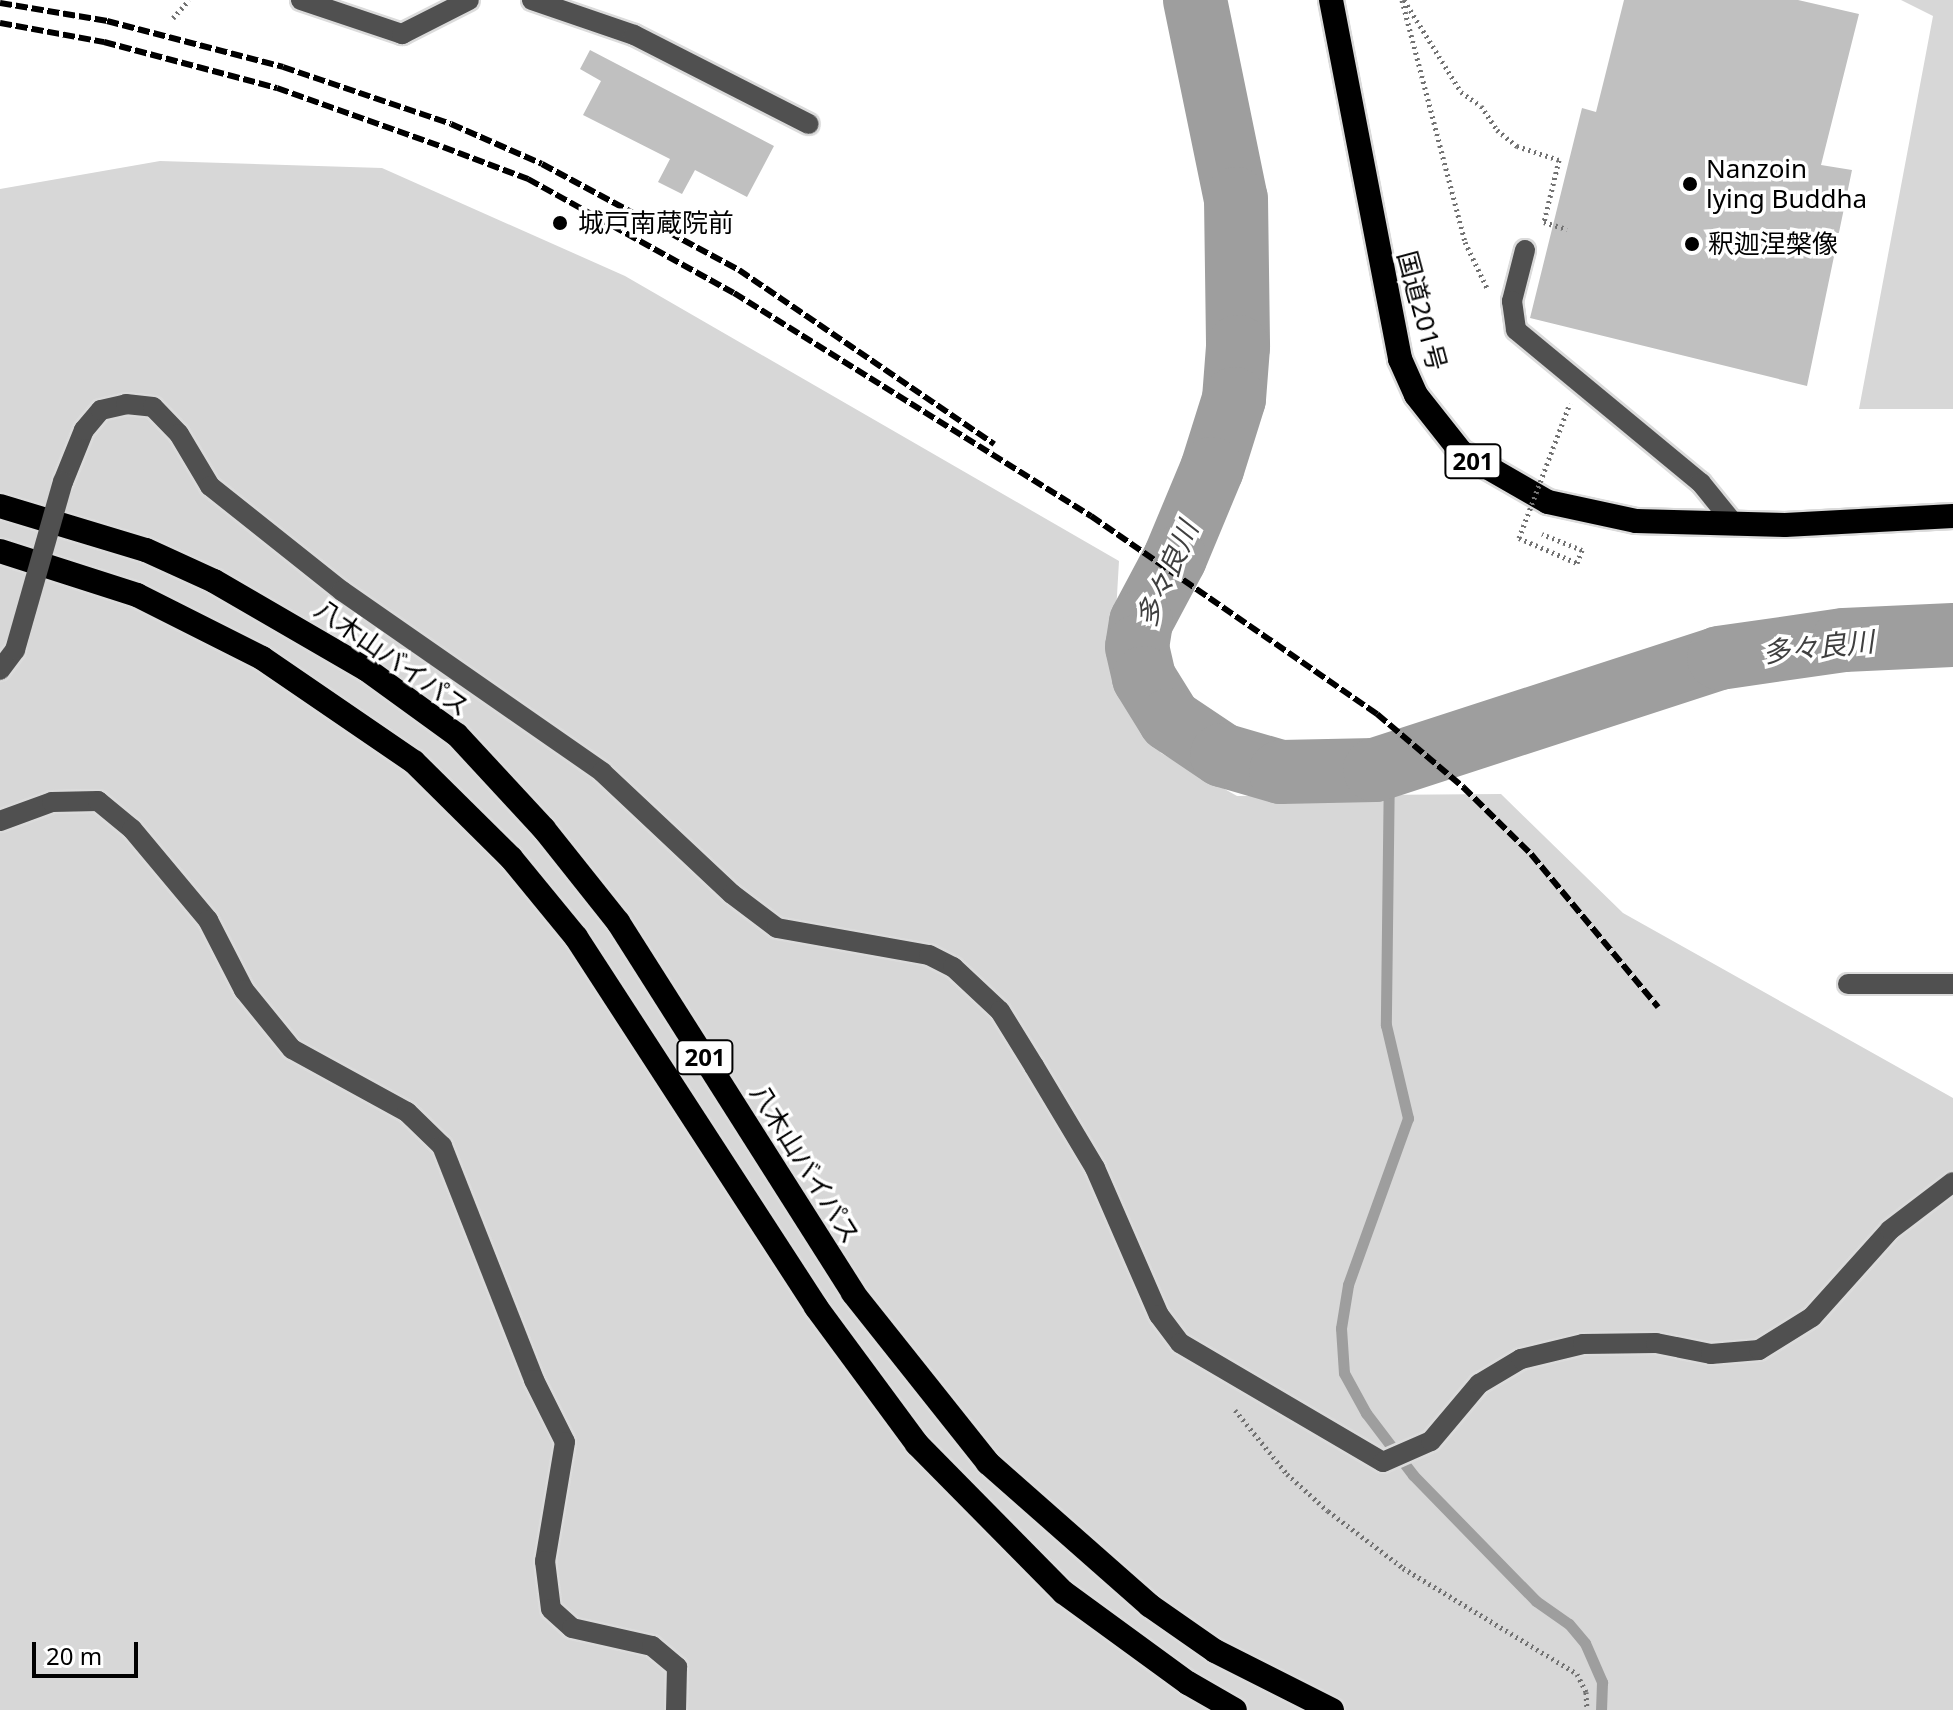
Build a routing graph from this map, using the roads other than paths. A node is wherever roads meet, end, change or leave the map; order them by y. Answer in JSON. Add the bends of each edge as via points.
{"nodes":[{"id":1,"x":301,"y":0,"type":"edge"},
{"id":2,"x":469,"y":0,"type":"edge"},
{"id":3,"x":532,"y":0,"type":"edge"},
{"id":4,"x":1331,"y":0,"type":"edge"},
{"id":5,"x":809,"y":124,"type":"dead end"},
{"id":6,"x":1525,"y":250,"type":"dead end"},
{"id":7,"x":0,"y":506,"type":"edge"},
{"id":8,"x":1953,"y":516,"type":"edge"},
{"id":9,"x":1735,"y":525,"type":"junction"},
{"id":10,"x":0,"y":551,"type":"edge"},
{"id":11,"x":0,"y":670,"type":"edge"},
{"id":12,"x":0,"y":821,"type":"edge"},
{"id":13,"x":1848,"y":984,"type":"dead end"},
{"id":14,"x":1953,"y":984,"type":"edge"},
{"id":15,"x":1953,"y":1182,"type":"edge"},
{"id":16,"x":676,"y":1710,"type":"edge"},
{"id":17,"x":1235,"y":1710,"type":"edge"},
{"id":18,"x":1332,"y":1710,"type":"edge"}],
"edges":[{"from":1,"to":2,"type":"street","via":[[402,34]]},
{"from":3,"to":5,"type":"street","via":[[634,35]]},
{"from":4,"to":9,"type":"highway","name":"国道201号","number":"201","via":[[1390,322],[1416,395],[1438,427],[1472,460],[1548,502],[1636,521]]},
{"from":6,"to":9,"type":"street","via":[[1512,301],[1513,319],[1527,341],[1701,483]]},
{"from":7,"to":18,"type":"highway","name":"八木山バイパス","number":"201","via":[[146,550],[226,587],[366,669],[457,735],[544,829],[618,922],[853,1293],[988,1463],[1149,1605],[1215,1651]]},
{"from":8,"to":9,"type":"highway","name":"国道201号","number":"201"},
{"from":10,"to":17,"type":"highway","number":"201","via":[[137,595],[262,658],[414,762],[511,858],[576,937],[816,1307],[917,1444],[1063,1592],[1188,1683]]},
{"from":11,"to":15,"type":"street","bridge":true,"via":[[15,650],[63,482],[84,430],[101,410],[126,404],[153,407],[179,434],[210,486],[342,591],[602,772],[732,894],[777,928],[929,955],[953,967],[1000,1011],[1034,1066],[1095,1168],[1159,1315],[1180,1343],[1383,1462],[1431,1441],[1479,1384],[1521,1359],[1583,1344],[1656,1343],[1711,1354],[1759,1350],[1812,1317],[1890,1230]]},
{"from":12,"to":16,"type":"street","via":[[52,802],[98,801],[132,829],[208,920],[244,990],[292,1049],[407,1112],[442,1146],[534,1380],[565,1442],[545,1561],[551,1609],[572,1628],[652,1646],[677,1667]]},
{"from":13,"to":14,"type":"street"}]}
